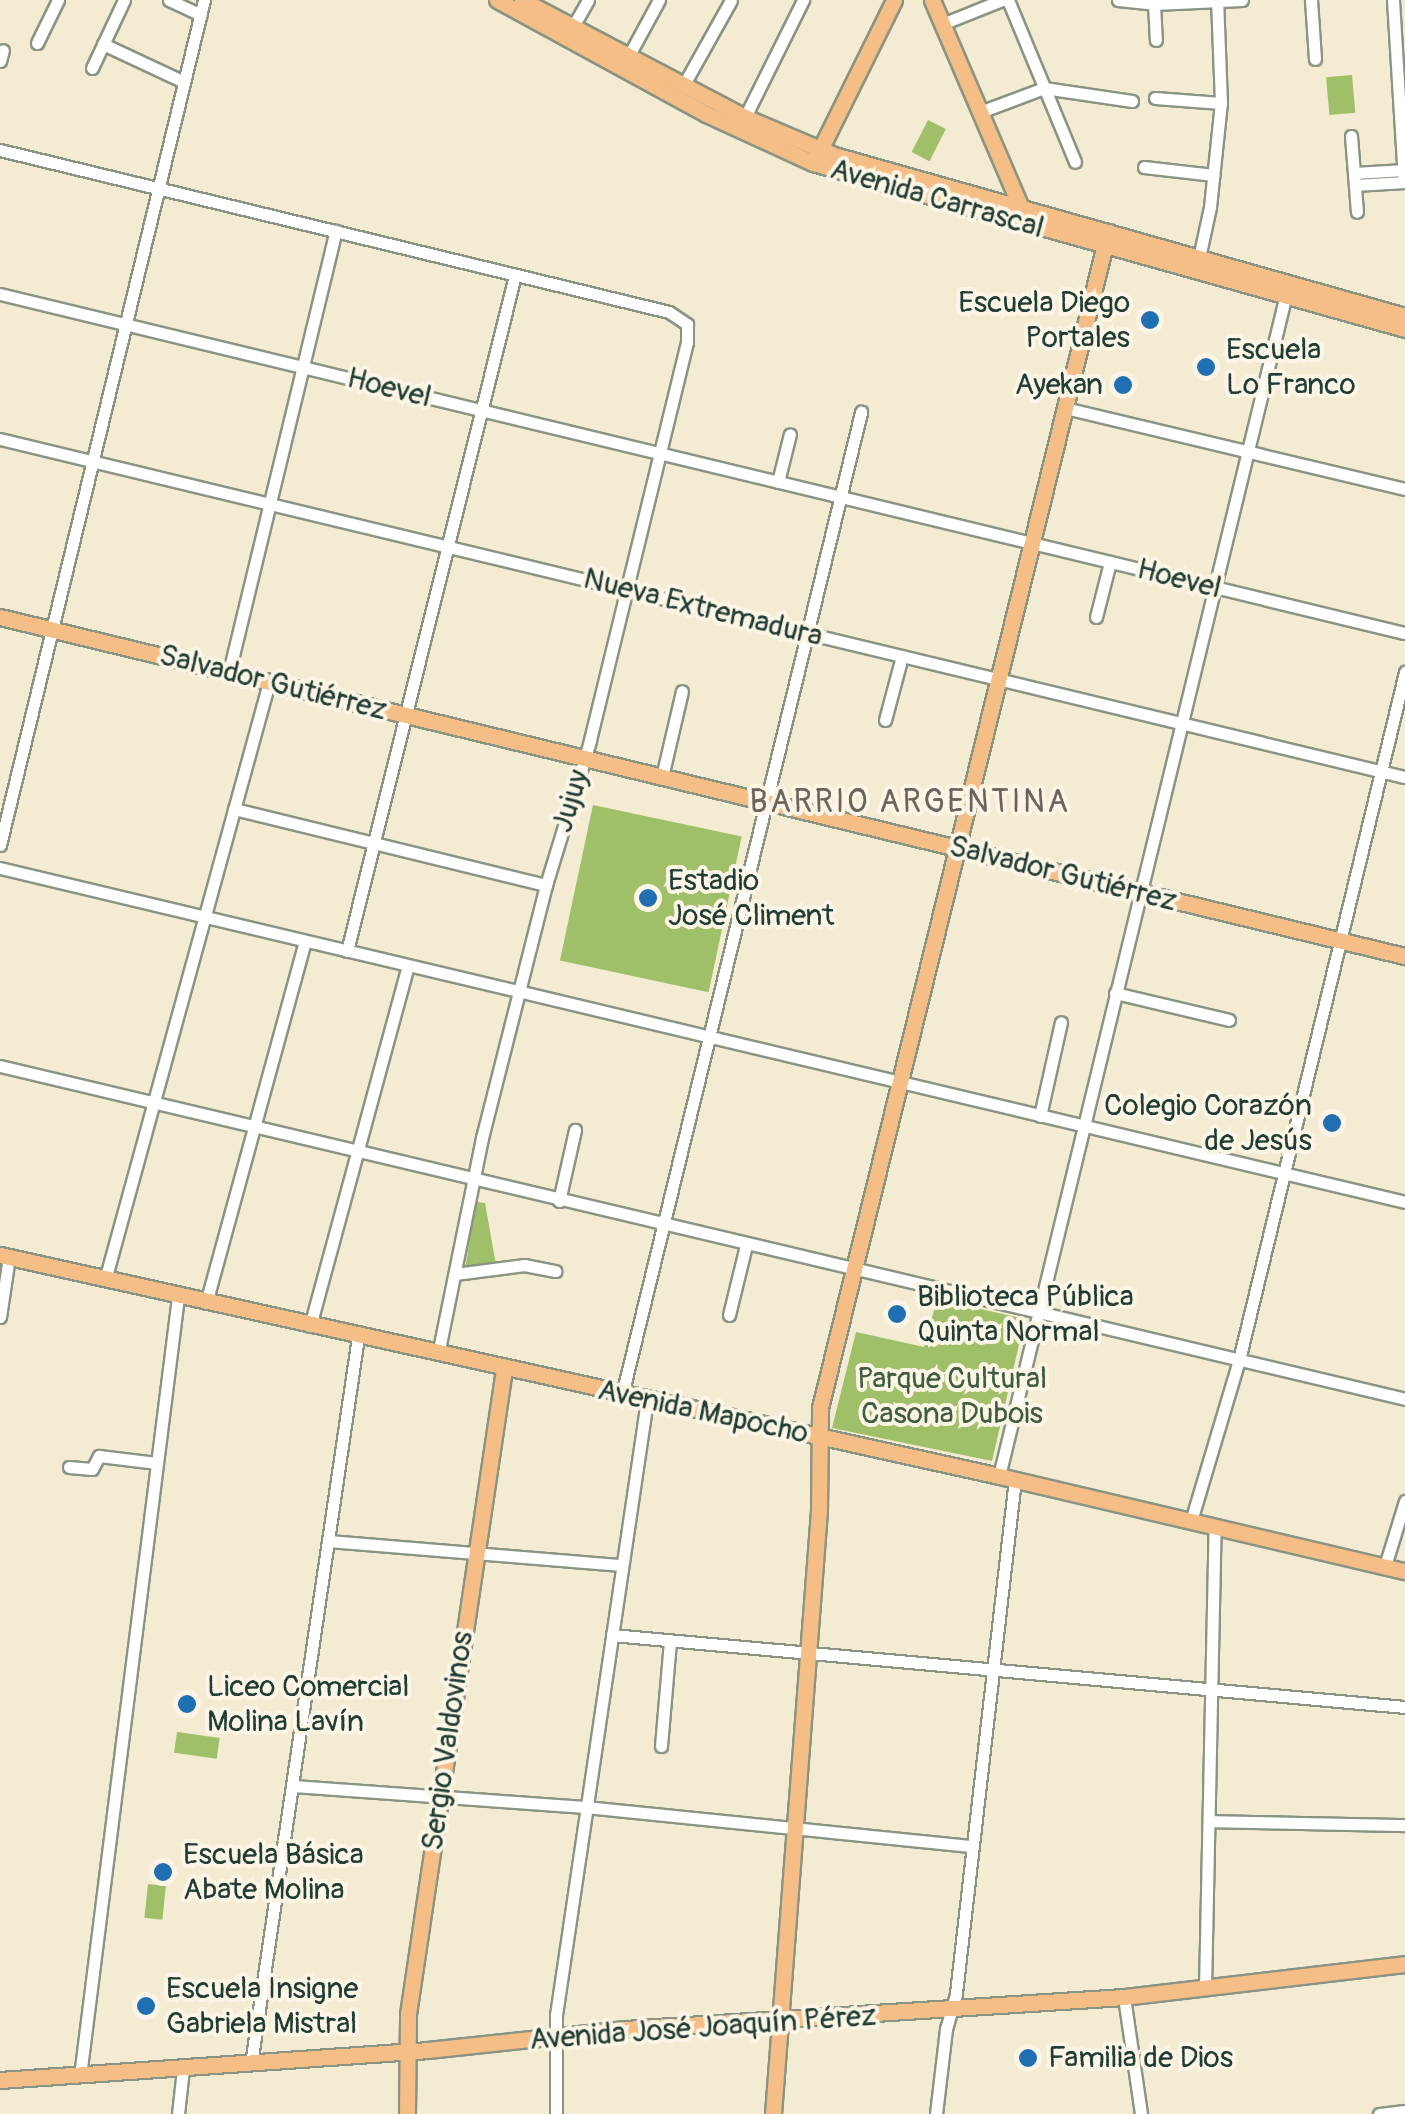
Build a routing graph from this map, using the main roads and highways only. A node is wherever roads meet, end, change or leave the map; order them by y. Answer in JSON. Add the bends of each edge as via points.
{"nodes":[{"id":1,"x":496,"y":0,"type":"edge"},
{"id":2,"x":894,"y":0,"type":"edge"},
{"id":3,"x":932,"y":0,"type":"edge"},
{"id":4,"x":524,"y":1,"type":"edge"},
{"id":5,"x":816,"y":156,"type":"junction"},
{"id":6,"x":1021,"y":208,"type":"junction"},
{"id":7,"x":1106,"y":239,"type":"junction"},
{"id":8,"x":1405,"y":316,"type":"edge"},
{"id":9,"x":1405,"y":328,"type":"edge"},
{"id":10,"x":0,"y":617,"type":"edge"},
{"id":11,"x":957,"y":848,"type":"junction"},
{"id":12,"x":1405,"y":956,"type":"edge"},
{"id":13,"x":4,"y":1256,"type":"edge"},
{"id":14,"x":504,"y":1369,"type":"junction"},
{"id":15,"x":820,"y":1438,"type":"junction"},
{"id":16,"x":1405,"y":1571,"type":"edge"},
{"id":17,"x":1405,"y":1964,"type":"edge"},
{"id":18,"x":781,"y":2019,"type":"junction"},
{"id":19,"x":406,"y":2052,"type":"junction"},
{"id":20,"x":0,"y":2080,"type":"edge"},
{"id":21,"x":407,"y":2114,"type":"edge"},
{"id":22,"x":774,"y":2114,"type":"edge"}],
"edges":[{"from":1,"to":5,"type":"main road","name":"Avenida Carrascal","via":[[706,114]]},
{"from":2,"to":5,"type":"main road"},
{"from":3,"to":6,"type":"main road"},
{"from":4,"to":5,"type":"main road","name":"Avenida Carrascal"},
{"from":5,"to":6,"type":"main road","name":"Avenida Carrascal"},
{"from":5,"to":7,"type":"main road","name":"Avenida Carrascal"},
{"from":6,"to":7,"type":"main road","name":"Avenida Carrascal"},
{"from":7,"to":8,"type":"main road","name":"Avenida Carrascal"},
{"from":7,"to":9,"type":"main road","name":"Avenida Carrascal","via":[[1286,298]]},
{"from":7,"to":11,"type":"main road"},
{"from":10,"to":11,"type":"main road","name":"Salvador Gutiérrez"},
{"from":11,"to":12,"type":"main road","name":"Salvador Gutiérrez"},
{"from":11,"to":15,"type":"main road","via":[[820,1408]]},
{"from":13,"to":14,"type":"main road","name":"Avenida Mapocho"},
{"from":14,"to":15,"type":"main road","name":"Avenida Mapocho"},
{"from":14,"to":19,"type":"main road","name":"Sergio Valdovinos"},
{"from":15,"to":16,"type":"main road","name":"Avenida Mapocho"},
{"from":15,"to":18,"type":"main road"},
{"from":17,"to":18,"type":"main road","name":"Avenida José Joaquín Pérez","via":[[1124,1997]]},
{"from":18,"to":19,"type":"main road","name":"Avenida José Joaquín Pérez"},
{"from":18,"to":22,"type":"main road"},
{"from":19,"to":20,"type":"main road","name":"Avenida José Joaquín Pérez"},
{"from":19,"to":21,"type":"main road","name":"Sergio Valdovinos"}]}
